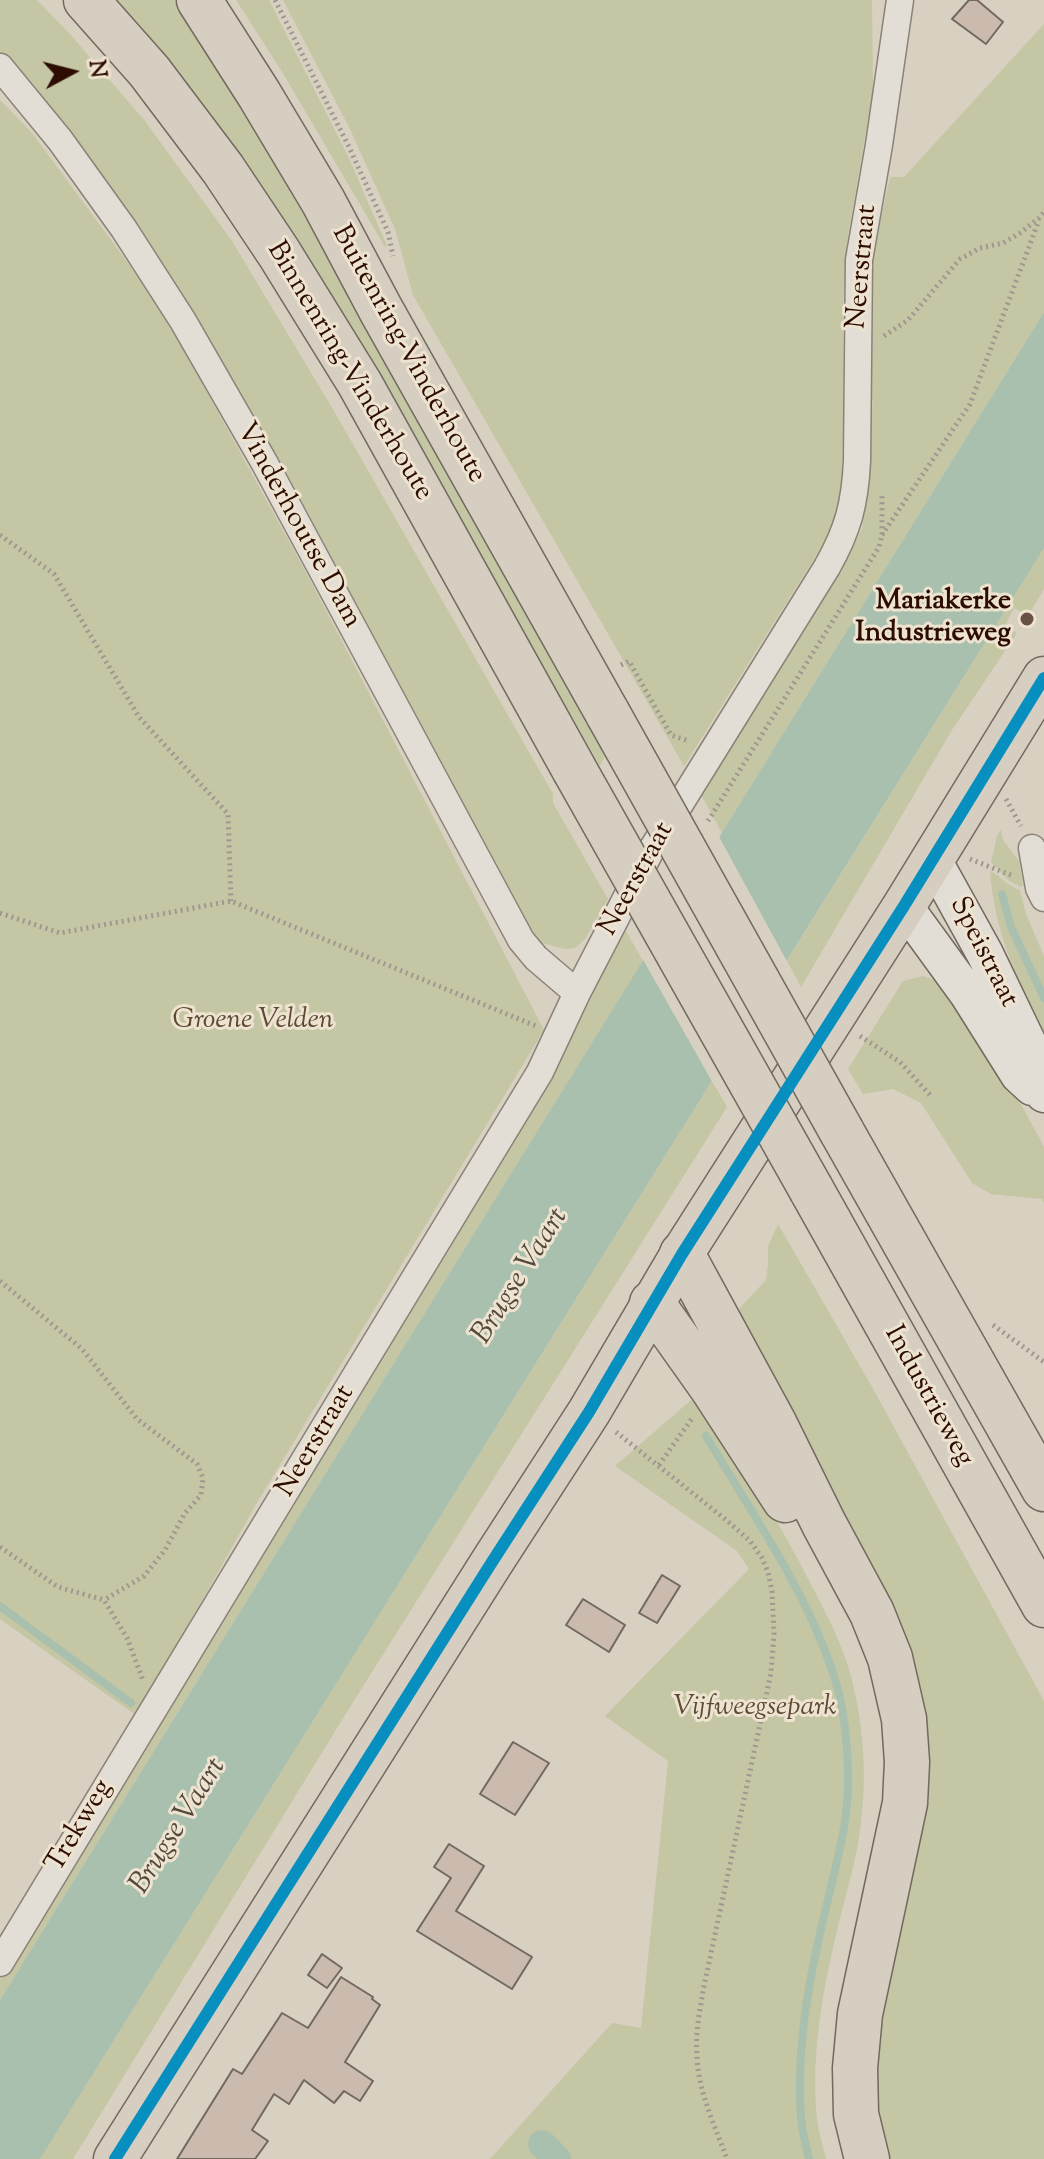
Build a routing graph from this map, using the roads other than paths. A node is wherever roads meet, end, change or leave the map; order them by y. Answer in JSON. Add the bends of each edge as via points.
{"nodes":[{"id":1,"x":86,"y":0,"type":"edge"},
{"id":2,"x":199,"y":0,"type":"edge"},
{"id":3,"x":900,"y":0,"type":"edge"},
{"id":4,"x":0,"y":67,"type":"edge"},
{"id":5,"x":1044,"y":678,"type":"edge"},
{"id":6,"x":1032,"y":848,"type":"road end"},
{"id":7,"x":935,"y":853,"type":"junction"},
{"id":8,"x":1042,"y":893,"type":"edge"},
{"id":9,"x":904,"y":906,"type":"junction"},
{"id":10,"x":577,"y":993,"type":"junction"},
{"id":11,"x":1044,"y":1096,"type":"edge"},
{"id":12,"x":842,"y":1132,"type":"joint"},
{"id":13,"x":811,"y":1189,"type":"joint"},
{"id":14,"x":682,"y":1254,"type":"junction"},
{"id":15,"x":652,"y":1303,"type":"junction"},
{"id":16,"x":1044,"y":1489,"type":"edge"},
{"id":17,"x":1044,"y":1605,"type":"edge"},
{"id":18,"x":158,"y":1700,"type":"joint"},
{"id":19,"x":0,"y":1963,"type":"edge"},
{"id":20,"x":115,"y":2159,"type":"edge"},
{"id":21,"x":847,"y":2159,"type":"edge"},
{"id":22,"x":867,"y":2159,"type":"edge"}],
"edges":[{"from":1,"to":13,"type":"highway","name":"Binnenring-Vinderhoute","bridge":true,"via":[[149,71],[223,169],[360,384]]},
{"from":2,"to":12,"type":"highway","name":"Buitenring-Vinderhoute","bridge":true,"via":[[323,201]]},
{"from":3,"to":10,"type":"street","name":"Neerstraat","via":[[859,260],[856,489],[848,524],[827,567],[649,854]]},
{"from":4,"to":10,"type":"street","name":"Vinderhoutse Dam","via":[[79,165],[183,321],[521,940]]},
{"from":5,"to":7,"type":"main road"},
{"from":6,"to":8,"type":"street"},
{"from":7,"to":9,"type":"main road"},
{"from":7,"to":11,"type":"street","name":"Speistraat","via":[[1036,1060]]},
{"from":9,"to":11,"type":"street","name":"Speistraat","via":[[1019,1075]]},
{"from":9,"to":14,"type":"main road"},
{"from":10,"to":18,"type":"street","name":"Neerstraat","via":[[532,1085]]},
{"from":12,"to":16,"type":"highway","name":"Industrieweg"},
{"from":13,"to":17,"type":"highway","name":"Industrieweg"},
{"from":14,"to":15,"type":"main road"},
{"from":14,"to":22,"type":"highway","via":[[872,1613],[890,1658],[904,1719],[905,1803],[858,2028],[856,2114]]},
{"from":15,"to":20,"type":"main road","via":[[589,1412]]},
{"from":15,"to":21,"type":"highway","via":[[806,1532],[870,1669],[882,1724],[885,1788],[878,1847],[841,2012],[837,2116]]},
{"from":18,"to":19,"type":"street","name":"Trekweg"}]}
